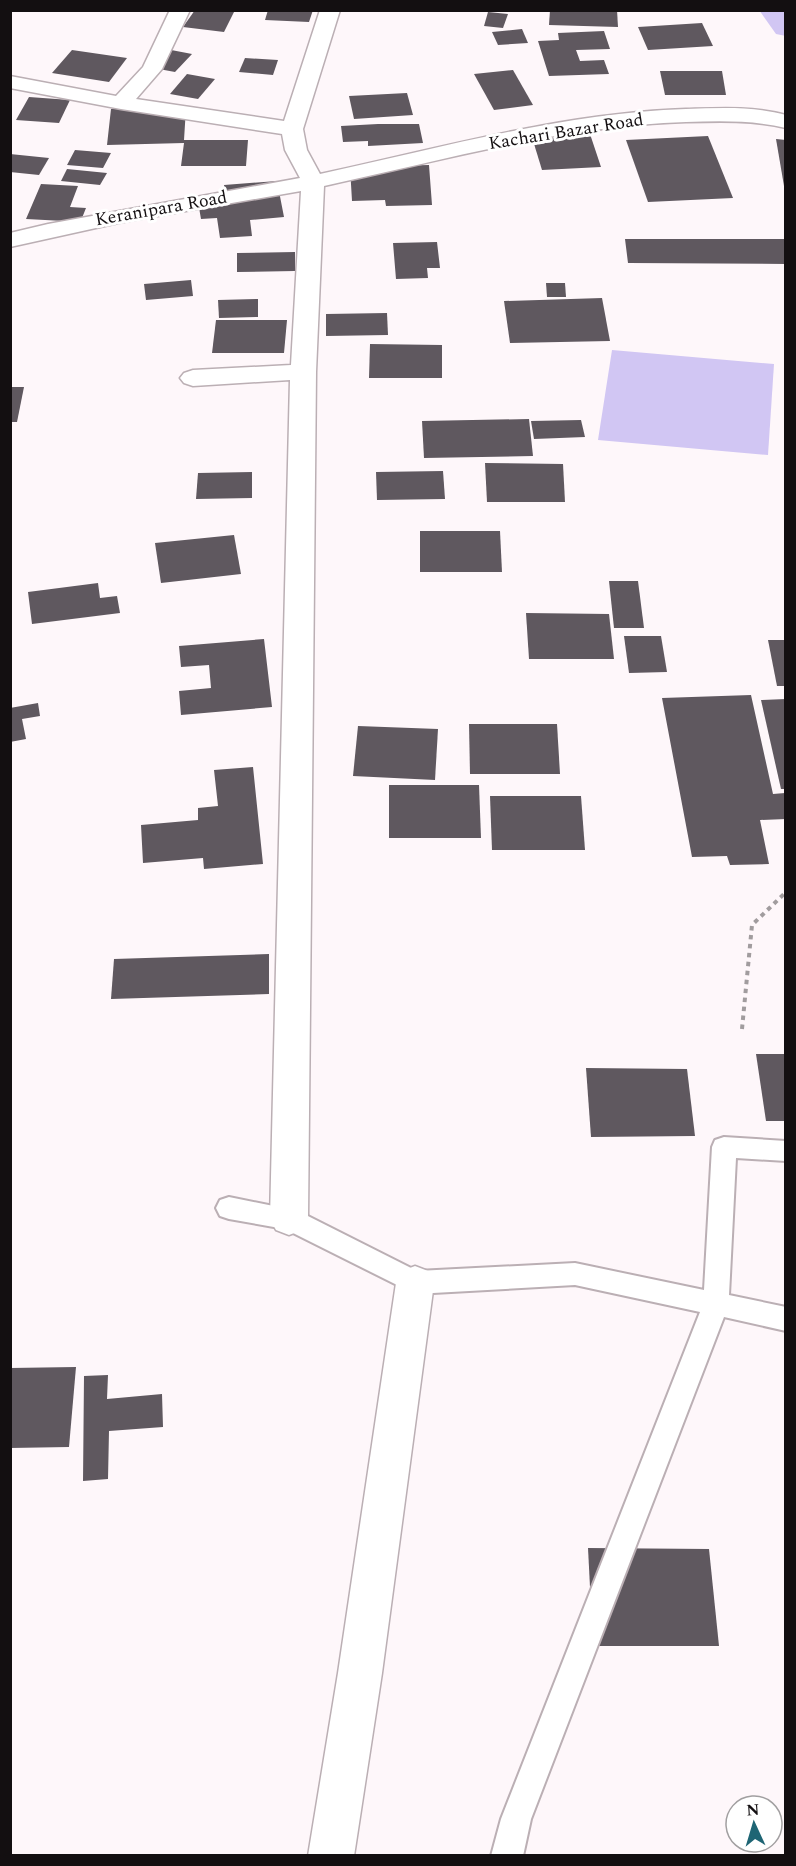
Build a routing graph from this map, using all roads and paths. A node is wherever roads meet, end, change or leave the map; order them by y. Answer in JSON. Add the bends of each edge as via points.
{"nodes":[{"id":1,"x":180,"y":10,"type":"edge"},
{"id":2,"x":330,"y":10,"type":"edge"},
{"id":3,"x":10,"y":82,"type":"edge"},
{"id":4,"x":121,"y":103,"type":"junction"},
{"id":5,"x":786,"y":112,"type":"edge"},
{"id":6,"x":761,"y":115,"type":"junction"},
{"id":7,"x":786,"y":122,"type":"edge"},
{"id":8,"x":294,"y":139,"type":"junction"},
{"id":9,"x":313,"y":182,"type":"junction"},
{"id":10,"x":285,"y":187,"type":"junction"},
{"id":11,"x":10,"y":240,"type":"edge"},
{"id":12,"x":303,"y":372,"type":"junction"},
{"id":13,"x":193,"y":378,"type":"dead end"},
{"id":14,"x":786,"y":892,"type":"edge"},
{"id":15,"x":742,"y":1029,"type":"dead end"},
{"id":16,"x":786,"y":1151,"type":"edge"},
{"id":17,"x":229,"y":1208,"type":"dead end"},
{"id":18,"x":289,"y":1219,"type":"junction"},
{"id":19,"x":415,"y":1283,"type":"junction"},
{"id":20,"x":716,"y":1305,"type":"junction"},
{"id":21,"x":786,"y":1319,"type":"edge"},
{"id":22,"x":331,"y":1856,"type":"edge"},
{"id":23,"x":507,"y":1856,"type":"edge"}],
"edges":[{"from":1,"to":4,"type":"street","via":[[152,69]]},
{"from":2,"to":8,"type":"street"},
{"from":3,"to":4,"type":"street"},
{"from":4,"to":8,"type":"street"},
{"from":5,"to":6,"type":"street"},
{"from":6,"to":7,"type":"street","name":"Kachari Bazar Road"},
{"from":6,"to":9,"type":"street","name":"Kachari Bazar Road","via":[[674,114],[541,131]]},
{"from":8,"to":9,"type":"street"},
{"from":8,"to":10,"type":"street"},
{"from":9,"to":10,"type":"street","name":"Keranipara Road"},
{"from":9,"to":12,"type":"street"},
{"from":10,"to":11,"type":"street","name":"Keranipara Road","via":[[68,224]]},
{"from":12,"to":13,"type":"street"},
{"from":12,"to":18,"type":"street"},
{"from":14,"to":15,"type":"path","via":[[752,925]]},
{"from":16,"to":20,"type":"lane","via":[[724,1147]]},
{"from":17,"to":18,"type":"lane"},
{"from":18,"to":19,"type":"lane"},
{"from":19,"to":20,"type":"lane","via":[[575,1274]]},
{"from":19,"to":22,"type":"street"},
{"from":20,"to":21,"type":"lane"},
{"from":20,"to":23,"type":"lane","via":[[516,1819]]}]}
